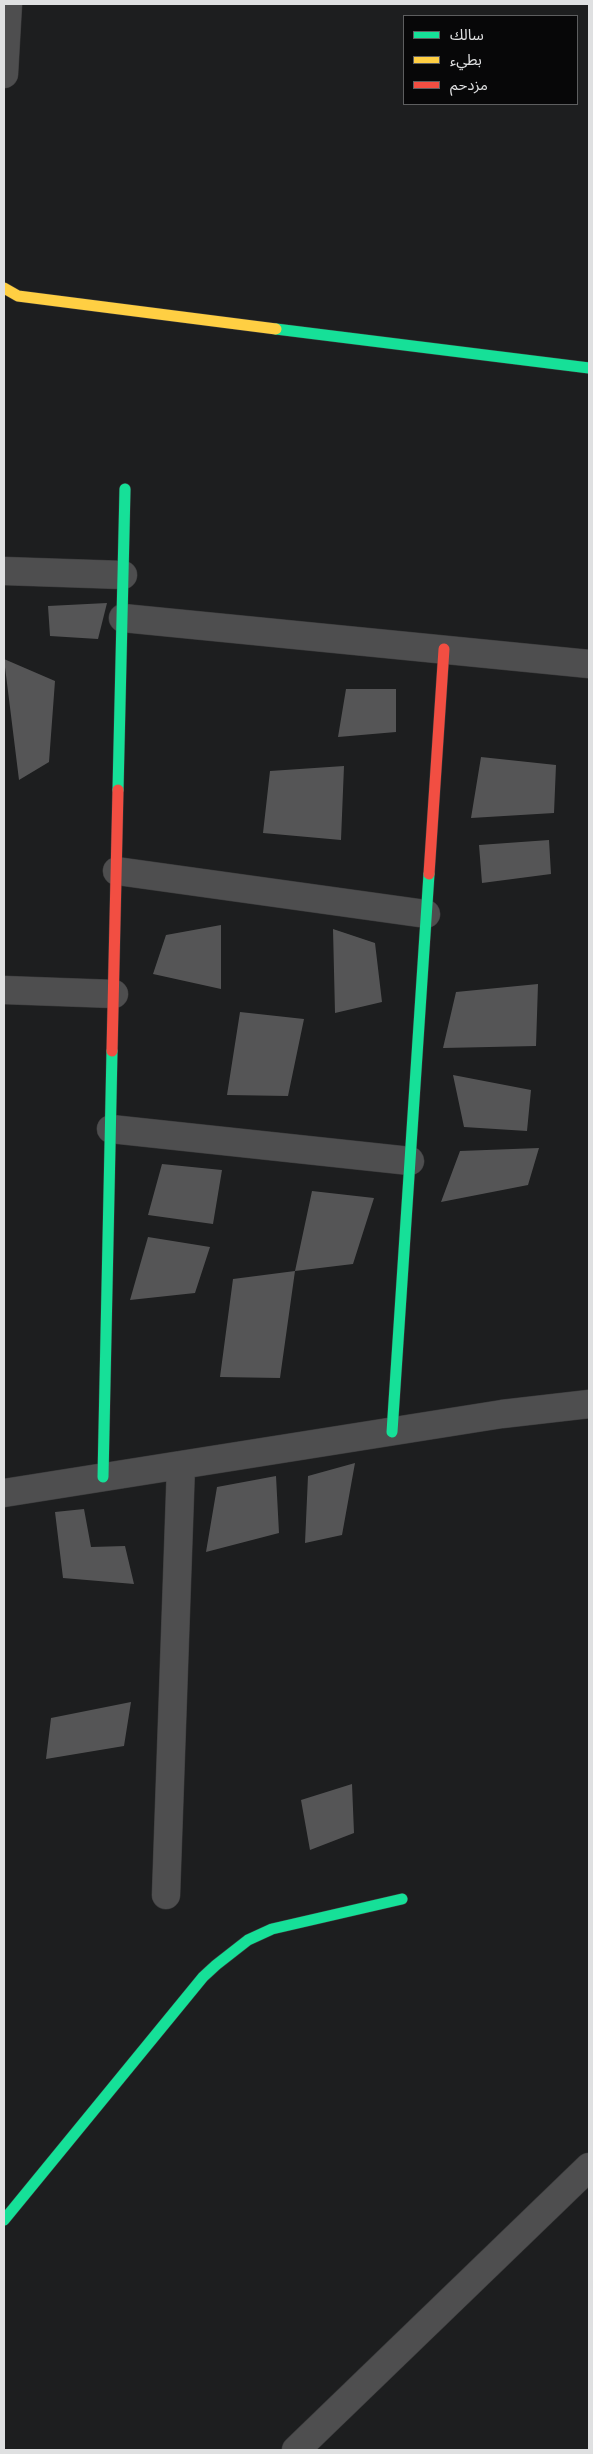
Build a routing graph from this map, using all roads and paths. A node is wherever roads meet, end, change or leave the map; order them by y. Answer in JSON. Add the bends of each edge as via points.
{"nodes":[{"id":1,"x":8,"y":4,"type":"edge"},
{"id":2,"x":4,"y":74,"type":"edge"},
{"id":3,"x":4,"y":288,"type":"edge"},
{"id":4,"x":589,"y":368,"type":"edge"},
{"id":5,"x":126,"y":489,"type":"dead end"},
{"id":6,"x":4,"y":571,"type":"edge"},
{"id":7,"x":123,"y":575,"type":"junction"},
{"id":8,"x":123,"y":618,"type":"junction"},
{"id":9,"x":444,"y":649,"type":"junction"},
{"id":10,"x":589,"y":664,"type":"edge"},
{"id":11,"x":117,"y":871,"type":"junction"},
{"id":12,"x":426,"y":914,"type":"junction"},
{"id":13,"x":4,"y":990,"type":"edge"},
{"id":14,"x":114,"y":994,"type":"junction"},
{"id":15,"x":111,"y":1129,"type":"junction"},
{"id":16,"x":410,"y":1161,"type":"junction"},
{"id":17,"x":589,"y":1404,"type":"edge"},
{"id":18,"x":392,"y":1432,"type":"junction"},
{"id":19,"x":180,"y":1465,"type":"junction"},
{"id":20,"x":103,"y":1477,"type":"junction"},
{"id":21,"x":4,"y":1493,"type":"edge"},
{"id":22,"x":166,"y":1895,"type":"dead end"},
{"id":23,"x":402,"y":1899,"type":"dead end"},
{"id":24,"x":589,"y":2167,"type":"edge"},
{"id":25,"x":4,"y":2220,"type":"edge"},
{"id":26,"x":296,"y":2450,"type":"edge"}],
"edges":[{"from":1,"to":2,"type":"street"},
{"from":3,"to":4,"type":"street","via":[[18,296]]},
{"from":5,"to":7,"type":"street"},
{"from":6,"to":7,"type":"street"},
{"from":7,"to":8,"type":"street"},
{"from":8,"to":9,"type":"street"},
{"from":8,"to":11,"type":"street"},
{"from":9,"to":10,"type":"street"},
{"from":9,"to":12,"type":"street"},
{"from":11,"to":12,"type":"street"},
{"from":11,"to":14,"type":"street"},
{"from":12,"to":16,"type":"street"},
{"from":13,"to":14,"type":"street"},
{"from":14,"to":15,"type":"street"},
{"from":15,"to":16,"type":"street"},
{"from":15,"to":20,"type":"street"},
{"from":16,"to":18,"type":"street"},
{"from":17,"to":18,"type":"street"},
{"from":18,"to":19,"type":"street"},
{"from":19,"to":20,"type":"street"},
{"from":19,"to":22,"type":"street"},
{"from":20,"to":21,"type":"street"},
{"from":23,"to":25,"type":"street","via":[[272,1929],[248,1940],[216,1965]]},
{"from":24,"to":26,"type":"street"}]}
